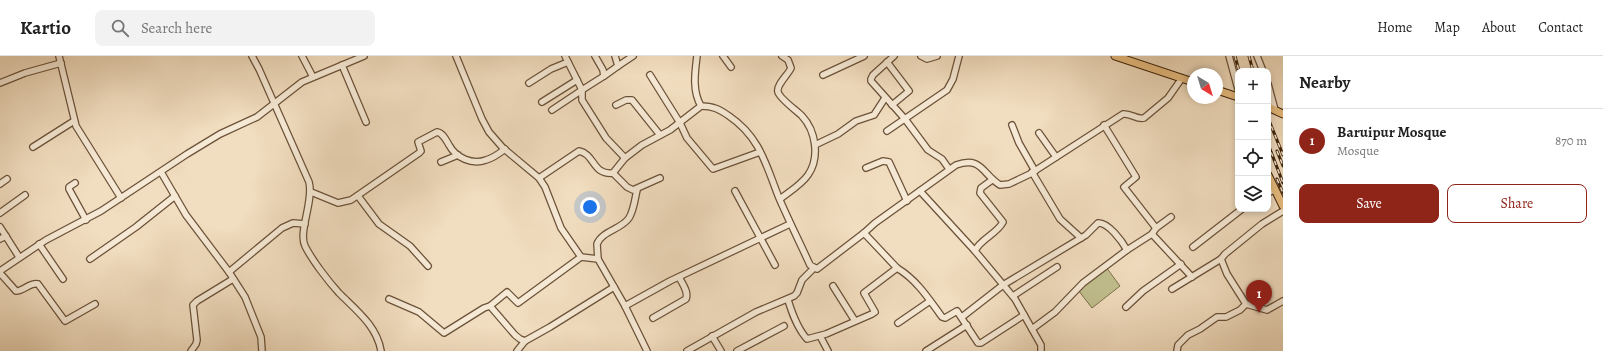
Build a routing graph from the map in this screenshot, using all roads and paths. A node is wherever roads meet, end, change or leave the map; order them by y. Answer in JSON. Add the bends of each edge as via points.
{"nodes":[{"id":1,"x":60,"y":56,"type":"edge"},
{"id":2,"x":252,"y":56,"type":"edge"},
{"id":3,"x":302,"y":56,"type":"edge"},
{"id":4,"x":364,"y":56,"type":"edge"},
{"id":5,"x":456,"y":56,"type":"edge"},
{"id":6,"x":565,"y":56,"type":"edge"},
{"id":7,"x":595,"y":56,"type":"edge"},
{"id":8,"x":614,"y":56,"type":"edge"},
{"id":9,"x":633,"y":56,"type":"edge"},
{"id":10,"x":697,"y":56,"type":"edge"},
{"id":11,"x":723,"y":56,"type":"edge"},
{"id":12,"x":782,"y":56,"type":"edge"},
{"id":13,"x":864,"y":56,"type":"edge"},
{"id":14,"x":894,"y":56,"type":"edge"},
{"id":15,"x":921,"y":56,"type":"edge"},
{"id":16,"x":937,"y":56,"type":"edge"},
{"id":17,"x":959,"y":56,"type":"edge"},
{"id":18,"x":1115,"y":56,"type":"edge"},
{"id":19,"x":1229,"y":56,"type":"edge"},
{"id":20,"x":1257,"y":56,"type":"edge"},
{"id":21,"x":568,"y":62,"type":"junction"},
{"id":22,"x":887,"y":62,"type":"junction"},
{"id":23,"x":61,"y":63,"type":"junction"},
{"id":24,"x":342,"y":65,"type":"junction"},
{"id":25,"x":618,"y":66,"type":"junction"},
{"id":26,"x":731,"y":67,"type":"dead end"},
{"id":27,"x":1262,"y":68,"type":"edge"},
{"id":28,"x":650,"y":74,"type":"dead end"},
{"id":29,"x":823,"y":75,"type":"dead end"},
{"id":30,"x":604,"y":76,"type":"junction"},
{"id":31,"x":313,"y":77,"type":"junction"},
{"id":32,"x":1182,"y":78,"type":"junction"},
{"id":33,"x":1235,"y":78,"type":"edge"},
{"id":34,"x":577,"y":80,"type":"junction"},
{"id":35,"x":1187,"y":80,"type":"edge"},
{"id":36,"x":0,"y":83,"type":"edge"},
{"id":37,"x":529,"y":84,"type":"dead end"},
{"id":38,"x":582,"y":90,"type":"junction"},
{"id":39,"x":1223,"y":92,"type":"edge"},
{"id":40,"x":1271,"y":95,"type":"edge"},
{"id":41,"x":1235,"y":97,"type":"edge"},
{"id":42,"x":886,"y":98,"type":"junction"},
{"id":43,"x":274,"y":102,"type":"junction"},
{"id":44,"x":542,"y":102,"type":"dead end"},
{"id":45,"x":892,"y":105,"type":"junction"},
{"id":46,"x":616,"y":106,"type":"dead end"},
{"id":47,"x":701,"y":106,"type":"junction"},
{"id":48,"x":1271,"y":108,"type":"edge"},
{"id":49,"x":552,"y":110,"type":"dead end"},
{"id":50,"x":1275,"y":110,"type":"junction"},
{"id":51,"x":1283,"y":114,"type":"edge"},
{"id":52,"x":905,"y":119,"type":"junction"},
{"id":53,"x":74,"y":121,"type":"junction"},
{"id":54,"x":366,"y":122,"type":"dead end"},
{"id":55,"x":680,"y":123,"type":"junction"},
{"id":56,"x":1012,"y":125,"type":"dead end"},
{"id":57,"x":1104,"y":125,"type":"junction"},
{"id":58,"x":887,"y":131,"type":"dead end"},
{"id":59,"x":1039,"y":133,"type":"dead end"},
{"id":60,"x":660,"y":135,"type":"junction"},
{"id":61,"x":815,"y":145,"type":"junction"},
{"id":62,"x":33,"y":147,"type":"dead end"},
{"id":63,"x":505,"y":149,"type":"junction"},
{"id":64,"x":760,"y":152,"type":"junction"},
{"id":65,"x":458,"y":155,"type":"junction"},
{"id":66,"x":625,"y":158,"type":"junction"},
{"id":67,"x":1056,"y":158,"type":"junction"},
{"id":68,"x":441,"y":162,"type":"dead end"},
{"id":69,"x":866,"y":168,"type":"dead end"},
{"id":70,"x":949,"y":169,"type":"junction"},
{"id":71,"x":161,"y":172,"type":"junction"},
{"id":72,"x":1033,"y":172,"type":"junction"},
{"id":73,"x":613,"y":173,"type":"junction"},
{"id":74,"x":1268,"y":176,"type":"edge"},
{"id":75,"x":538,"y":178,"type":"junction"},
{"id":76,"x":660,"y":178,"type":"dead end"},
{"id":77,"x":7,"y":179,"type":"dead end"},
{"id":78,"x":992,"y":180,"type":"junction"},
{"id":79,"x":75,"y":183,"type":"dead end"},
{"id":80,"x":0,"y":184,"type":"edge"},
{"id":81,"x":1275,"y":189,"type":"junction"},
{"id":82,"x":637,"y":190,"type":"junction"},
{"id":83,"x":735,"y":191,"type":"dead end"},
{"id":84,"x":920,"y":191,"type":"junction"},
{"id":85,"x":1271,"y":191,"type":"edge"},
{"id":86,"x":311,"y":192,"type":"junction"},
{"id":87,"x":25,"y":195,"type":"dead end"},
{"id":88,"x":175,"y":196,"type":"junction"},
{"id":89,"x":358,"y":196,"type":"junction"},
{"id":90,"x":121,"y":198,"type":"junction"},
{"id":91,"x":780,"y":199,"type":"junction"},
{"id":92,"x":907,"y":201,"type":"junction"},
{"id":93,"x":1283,"y":206,"type":"edge"},
{"id":94,"x":1283,"y":211,"type":"edge"},
{"id":95,"x":0,"y":212,"type":"edge"},
{"id":96,"x":1238,"y":212,"type":"edge"},
{"id":97,"x":1171,"y":217,"type":"dead end"},
{"id":98,"x":86,"y":220,"type":"junction"},
{"id":99,"x":305,"y":224,"type":"junction"},
{"id":100,"x":790,"y":224,"type":"junction"},
{"id":101,"x":0,"y":227,"type":"edge"},
{"id":102,"x":1154,"y":231,"type":"junction"},
{"id":103,"x":864,"y":233,"type":"junction"},
{"id":104,"x":6,"y":236,"type":"junction"},
{"id":105,"x":761,"y":238,"type":"junction"},
{"id":106,"x":1081,"y":238,"type":"junction"},
{"id":107,"x":0,"y":240,"type":"edge"},
{"id":108,"x":39,"y":244,"type":"junction"},
{"id":109,"x":1193,"y":247,"type":"dead end"},
{"id":110,"x":1127,"y":250,"type":"junction"},
{"id":111,"x":975,"y":251,"type":"junction"},
{"id":112,"x":19,"y":257,"type":"junction"},
{"id":113,"x":581,"y":257,"type":"junction"},
{"id":114,"x":90,"y":259,"type":"dead end"},
{"id":115,"x":598,"y":259,"type":"junction"},
{"id":116,"x":1221,"y":259,"type":"junction"},
{"id":117,"x":1181,"y":264,"type":"junction"},
{"id":118,"x":775,"y":265,"type":"dead end"},
{"id":119,"x":428,"y":266,"type":"dead end"},
{"id":120,"x":814,"y":268,"type":"junction"},
{"id":121,"x":897,"y":268,"type":"junction"},
{"id":122,"x":1056,"y":268,"type":"dead end"},
{"id":123,"x":0,"y":272,"type":"edge"},
{"id":124,"x":228,"y":272,"type":"junction"},
{"id":125,"x":678,"y":277,"type":"junction"},
{"id":126,"x":1192,"y":277,"type":"junction"},
{"id":127,"x":63,"y":279,"type":"dead end"},
{"id":128,"x":233,"y":279,"type":"junction"},
{"id":129,"x":1003,"y":285,"type":"junction"},
{"id":130,"x":833,"y":286,"type":"dead end"},
{"id":131,"x":614,"y":287,"type":"junction"},
{"id":132,"x":1172,"y":290,"type":"dead end"},
{"id":133,"x":1012,"y":296,"type":"junction"},
{"id":134,"x":389,"y":299,"type":"dead end"},
{"id":135,"x":788,"y":300,"type":"junction"},
{"id":136,"x":930,"y":301,"type":"junction"},
{"id":137,"x":1283,"y":302,"type":"edge"},
{"id":138,"x":95,"y":304,"type":"dead end"},
{"id":139,"x":1246,"y":304,"type":"junction"},
{"id":140,"x":490,"y":306,"type":"junction"},
{"id":141,"x":625,"y":306,"type":"junction"},
{"id":142,"x":1126,"y":307,"type":"dead end"},
{"id":143,"x":1024,"y":315,"type":"junction"},
{"id":144,"x":962,"y":317,"type":"junction"},
{"id":145,"x":653,"y":318,"type":"dead end"},
{"id":146,"x":855,"y":321,"type":"junction"},
{"id":147,"x":898,"y":323,"type":"dead end"},
{"id":148,"x":967,"y":325,"type":"junction"},
{"id":149,"x":784,"y":326,"type":"dead end"},
{"id":150,"x":1032,"y":329,"type":"junction"},
{"id":151,"x":712,"y":336,"type":"junction"},
{"id":152,"x":820,"y":336,"type":"junction"},
{"id":153,"x":525,"y":341,"type":"junction"},
{"id":154,"x":1043,"y":350,"type":"edge"},
{"id":155,"x":1178,"y":350,"type":"edge"},
{"id":156,"x":191,"y":351,"type":"edge"},
{"id":157,"x":262,"y":351,"type":"edge"},
{"id":158,"x":382,"y":351,"type":"edge"},
{"id":159,"x":517,"y":351,"type":"edge"},
{"id":160,"x":647,"y":351,"type":"edge"},
{"id":161,"x":687,"y":351,"type":"edge"},
{"id":162,"x":721,"y":351,"type":"edge"},
{"id":163,"x":737,"y":351,"type":"edge"},
{"id":164,"x":828,"y":351,"type":"edge"},
{"id":165,"x":926,"y":351,"type":"edge"}],
"edges":[{"from":1,"to":23,"type":"street"},
{"from":2,"to":43,"type":"street"},
{"from":3,"to":31,"type":"street"},
{"from":4,"to":24,"type":"street"},
{"from":5,"to":63,"type":"street","via":[[482,118],[493,138]]},
{"from":6,"to":21,"type":"street"},
{"from":7,"to":30,"type":"street"},
{"from":8,"to":25,"type":"street"},
{"from":9,"to":25,"type":"street"},
{"from":10,"to":47,"type":"street","via":[[695,84]]},
{"from":11,"to":26,"type":"street"},
{"from":12,"to":61,"type":"street","via":[[788,60],[791,68],[778,87],[778,92],[807,122]]},
{"from":13,"to":29,"type":"street"},
{"from":14,"to":22,"type":"street"},
{"from":15,"to":16,"type":"street","via":[[927,59]]},
{"from":17,"to":52,"type":"street","via":[[947,90]]},
{"from":18,"to":32,"type":"main road"},
{"from":19,"to":33,"type":"street"},
{"from":20,"to":27,"type":"street"},
{"from":21,"to":34,"type":"street"},
{"from":21,"to":37,"type":"street"},
{"from":22,"to":42,"type":"street","via":[[871,79]]},
{"from":22,"to":45,"type":"street","via":[[909,91]]},
{"from":23,"to":36,"type":"street"},
{"from":23,"to":53,"type":"street"},
{"from":24,"to":31,"type":"street"},
{"from":24,"to":54,"type":"street"},
{"from":25,"to":30,"type":"street"},
{"from":28,"to":55,"type":"street"},
{"from":30,"to":38,"type":"street"},
{"from":31,"to":43,"type":"street"},
{"from":32,"to":35,"type":"main road"},
{"from":32,"to":57,"type":"street","via":[[1168,98],[1144,118],[1140,119],[1127,113]]},
{"from":34,"to":38,"type":"street"},
{"from":34,"to":44,"type":"street"},
{"from":38,"to":49,"type":"street"},
{"from":38,"to":66,"type":"street","via":[[582,100],[602,131]]},
{"from":39,"to":41,"type":"main road"},
{"from":40,"to":50,"type":"street"},
{"from":42,"to":45,"type":"street"},
{"from":42,"to":61,"type":"street","via":[[874,114],[856,121],[838,134]]},
{"from":43,"to":71,"type":"street","via":[[257,117],[220,134]]},
{"from":43,"to":86,"type":"street"},
{"from":45,"to":52,"type":"street"},
{"from":46,"to":60,"type":"street","via":[[626,100],[632,100]]},
{"from":47,"to":55,"type":"street"},
{"from":47,"to":64,"type":"street","via":[[716,107],[735,120],[752,136]]},
{"from":48,"to":50,"type":"main road"},
{"from":50,"to":51,"type":"main road"},
{"from":52,"to":58,"type":"street"},
{"from":52,"to":70,"type":"street","via":[[928,150],[942,159]]},
{"from":53,"to":62,"type":"street"},
{"from":53,"to":90,"type":"street"},
{"from":55,"to":60,"type":"street"},
{"from":55,"to":64,"type":"street","via":[[687,138],[713,169]]},
{"from":56,"to":72,"type":"street"},
{"from":57,"to":67,"type":"street"},
{"from":57,"to":102,"type":"street","via":[[1136,177],[1124,188]]},
{"from":59,"to":67,"type":"street"},
{"from":60,"to":66,"type":"street"},
{"from":61,"to":91,"type":"street","via":[[814,163],[808,175]]},
{"from":63,"to":65,"type":"street","via":[[487,160],[471,162]]},
{"from":63,"to":75,"type":"street"},
{"from":64,"to":91,"type":"street"},
{"from":65,"to":68,"type":"street"},
{"from":65,"to":89,"type":"street","via":[[441,133],[437,132],[418,142],[421,150],[419,153]]},
{"from":66,"to":73,"type":"street"},
{"from":67,"to":72,"type":"street"},
{"from":69,"to":92,"type":"street","via":[[889,162]]},
{"from":70,"to":78,"type":"street","via":[[964,162],[971,162],[981,167]]},
{"from":70,"to":84,"type":"street"},
{"from":71,"to":88,"type":"street"},
{"from":71,"to":90,"type":"street"},
{"from":72,"to":78,"type":"street","via":[[1004,186]]},
{"from":72,"to":106,"type":"street","via":[[1058,216]]},
{"from":73,"to":75,"type":"street","via":[[601,172],[579,151]]},
{"from":73,"to":82,"type":"street","via":[[630,189]]},
{"from":74,"to":81,"type":"main road"},
{"from":75,"to":113,"type":"street","via":[[545,187],[561,228]]},
{"from":76,"to":82,"type":"street"},
{"from":77,"to":80,"type":"street"},
{"from":78,"to":111,"type":"street","via":[[981,188],[980,193],[1002,222]]},
{"from":79,"to":98,"type":"street","via":[[69,189]]},
{"from":81,"to":85,"type":"street"},
{"from":81,"to":93,"type":"main road"},
{"from":82,"to":115,"type":"street","via":[[630,217],[598,241]]},
{"from":83,"to":105,"type":"street"},
{"from":84,"to":92,"type":"street"},
{"from":84,"to":111,"type":"street"},
{"from":86,"to":89,"type":"street","via":[[338,203]]},
{"from":86,"to":99,"type":"street"},
{"from":87,"to":95,"type":"street"},
{"from":88,"to":114,"type":"street"},
{"from":88,"to":124,"type":"street"},
{"from":89,"to":119,"type":"street","via":[[379,224],[410,246]]},
{"from":90,"to":98,"type":"street"},
{"from":91,"to":100,"type":"street"},
{"from":92,"to":103,"type":"street"},
{"from":94,"to":116,"type":"street","via":[[1262,224]]},
{"from":96,"to":109,"type":"street"},
{"from":97,"to":102,"type":"street"},
{"from":98,"to":108,"type":"street"},
{"from":99,"to":124,"type":"street","via":[[293,223],[282,228]]},
{"from":99,"to":158,"type":"street","via":[[305,246],[333,286],[373,330]]},
{"from":100,"to":105,"type":"street"},
{"from":100,"to":120,"type":"street","via":[[810,265]]},
{"from":101,"to":104,"type":"street"},
{"from":102,"to":110,"type":"street"},
{"from":102,"to":117,"type":"street"},
{"from":103,"to":120,"type":"street","via":[[823,266]]},
{"from":103,"to":121,"type":"street"},
{"from":104,"to":107,"type":"street"},
{"from":104,"to":112,"type":"street"},
{"from":105,"to":118,"type":"street"},
{"from":105,"to":125,"type":"street"},
{"from":106,"to":110,"type":"street","via":[[1100,222],[1118,236]]},
{"from":106,"to":129,"type":"street"},
{"from":108,"to":112,"type":"street"},
{"from":108,"to":127,"type":"street"},
{"from":110,"to":150,"type":"street","via":[[1083,283],[1055,312]]},
{"from":111,"to":129,"type":"street"},
{"from":112,"to":123,"type":"street"},
{"from":113,"to":115,"type":"street"},
{"from":113,"to":140,"type":"street","via":[[518,303],[507,292]]},
{"from":115,"to":131,"type":"street"},
{"from":116,"to":126,"type":"street"},
{"from":116,"to":139,"type":"street","via":[[1227,274]]},
{"from":117,"to":126,"type":"street"},
{"from":117,"to":142,"type":"street","via":[[1143,291]]},
{"from":120,"to":135,"type":"street","via":[[801,282],[797,293]]},
{"from":121,"to":136,"type":"street","via":[[911,278]]},
{"from":121,"to":146,"type":"street","via":[[864,293],[875,312]]},
{"from":122,"to":133,"type":"street"},
{"from":123,"to":138,"type":"street","via":[[16,291],[33,283],[38,284],[65,321]]},
{"from":124,"to":128,"type":"street"},
{"from":125,"to":141,"type":"street"},
{"from":125,"to":145,"type":"street","via":[[686,293],[686,299]]},
{"from":126,"to":132,"type":"street"},
{"from":128,"to":156,"type":"street","via":[[193,306],[197,340]]},
{"from":128,"to":157,"type":"street","via":[[245,297],[255,320],[262,340]]},
{"from":129,"to":133,"type":"street"},
{"from":129,"to":144,"type":"street"},
{"from":130,"to":146,"type":"street"},
{"from":131,"to":141,"type":"street"},
{"from":131,"to":153,"type":"street"},
{"from":133,"to":143,"type":"street"},
{"from":134,"to":140,"type":"street","via":[[419,312],[444,333]]},
{"from":135,"to":151,"type":"street","via":[[756,312]]},
{"from":135,"to":152,"type":"street","via":[[795,320],[807,339]]},
{"from":136,"to":144,"type":"street","via":[[942,317],[945,318],[957,311]]},
{"from":136,"to":147,"type":"street"},
{"from":137,"to":139,"type":"street","via":[[1267,310]]},
{"from":139,"to":155,"type":"street","via":[[1240,310],[1226,317],[1217,317],[1188,335]]},
{"from":140,"to":153,"type":"street","via":[[515,335]]},
{"from":141,"to":160,"type":"street"},
{"from":143,"to":148,"type":"street","via":[[981,343],[976,341]]},
{"from":143,"to":150,"type":"street"},
{"from":144,"to":148,"type":"street"},
{"from":146,"to":152,"type":"street"},
{"from":148,"to":165,"type":"street"},
{"from":149,"to":163,"type":"street"},
{"from":150,"to":154,"type":"street"},
{"from":151,"to":161,"type":"street"},
{"from":151,"to":162,"type":"street"},
{"from":152,"to":164,"type":"street"},
{"from":153,"to":159,"type":"street"}]}
